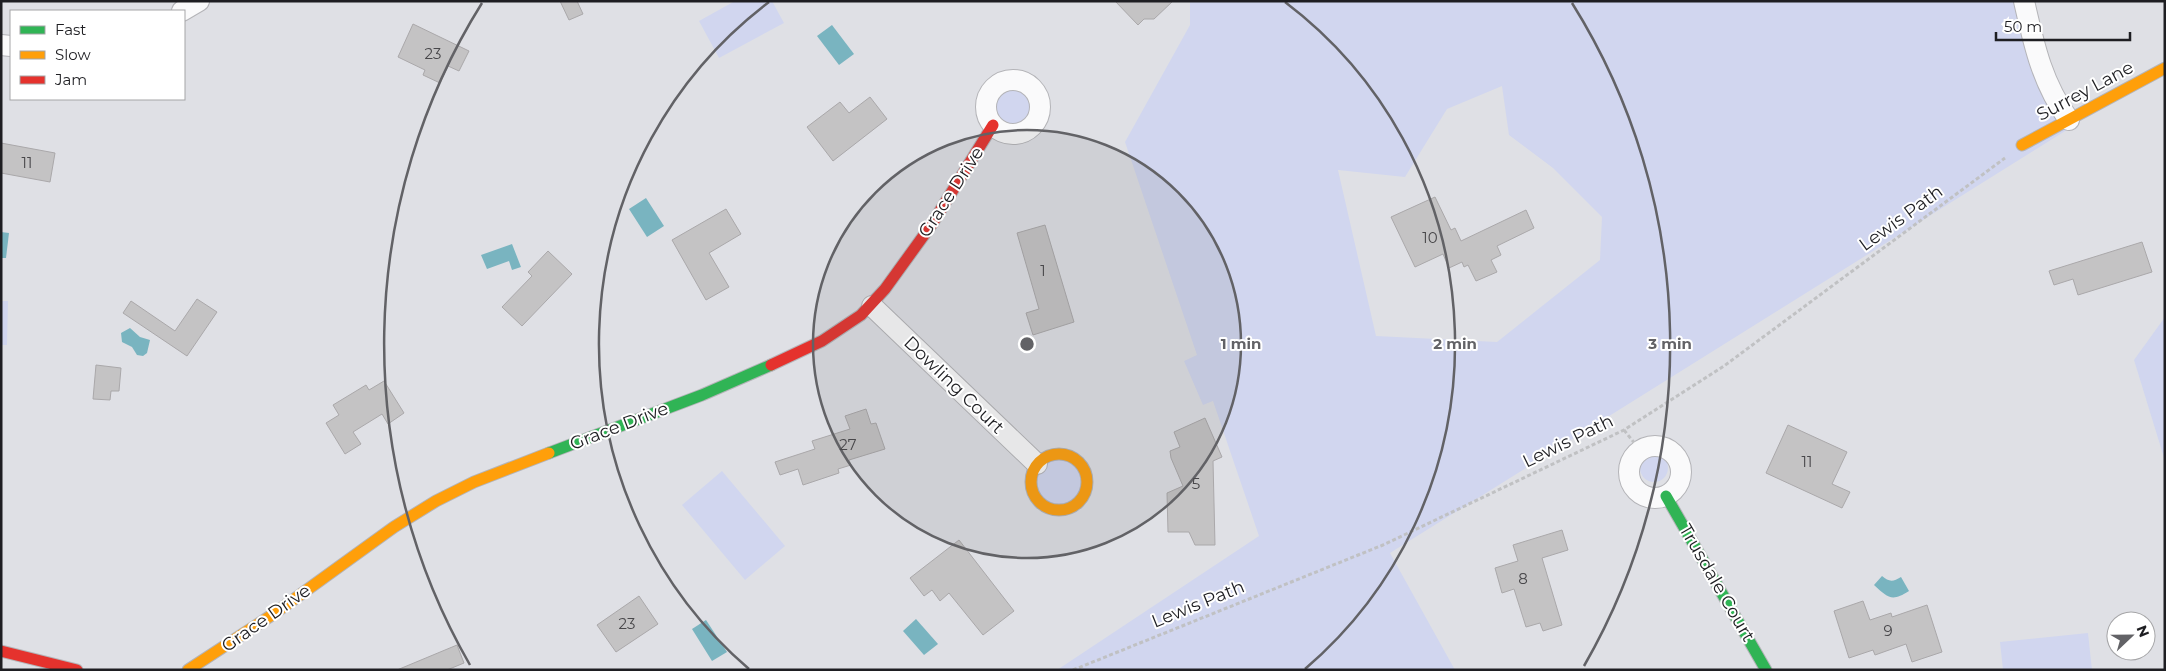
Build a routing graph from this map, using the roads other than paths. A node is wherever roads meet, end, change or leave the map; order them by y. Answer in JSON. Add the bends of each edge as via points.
{"nodes":[{"id":1,"x":199,"y":1,"type":"edge"},
{"id":2,"x":2024,"y":1,"type":"edge"},
{"id":3,"x":184,"y":10,"type":"edge"},
{"id":4,"x":2165,"y":68,"type":"edge"},
{"id":5,"x":2070,"y":120,"type":"junction"},
{"id":6,"x":992,"y":125,"type":"dead end"},
{"id":7,"x":2022,"y":145,"type":"road end"},
{"id":8,"x":872,"y":306,"type":"junction"},
{"id":9,"x":1037,"y":464,"type":"junction"},
{"id":10,"x":1666,"y":496,"type":"junction"},
{"id":11,"x":1,"y":651,"type":"edge"},
{"id":12,"x":77,"y":670,"type":"edge"},
{"id":13,"x":188,"y":670,"type":"edge"},
{"id":14,"x":1766,"y":670,"type":"edge"}],
"edges":[{"from":1,"to":3,"type":"street"},
{"from":2,"to":5,"type":"street","via":[[2044,76],[2054,99]]},
{"from":4,"to":5,"type":"street","name":"Surrey Lane"},
{"from":5,"to":7,"type":"street","name":"Surrey Lane"},
{"from":6,"to":8,"type":"street","name":"Grace Drive","via":[[932,224]]},
{"from":8,"to":9,"type":"street","name":"Dowling Court"},
{"from":8,"to":13,"type":"street","name":"Grace Drive","via":[[822,341],[782,361],[474,482],[436,501]]},
{"from":9,"to":9,"type":"street","via":[[1031,482],[1033,492],[1045,507],[1064,510],[1081,500],[1087,482],[1086,474],[1076,460],[1051,455]]},
{"from":10,"to":10,"type":"street","via":[[1650,498],[1635,489],[1628,473],[1640,450],[1648,446],[1665,447],[1678,458],[1679,484]]},
{"from":10,"to":14,"type":"street","name":"Trusdale Court"},
{"from":11,"to":12,"type":"street"}]}
